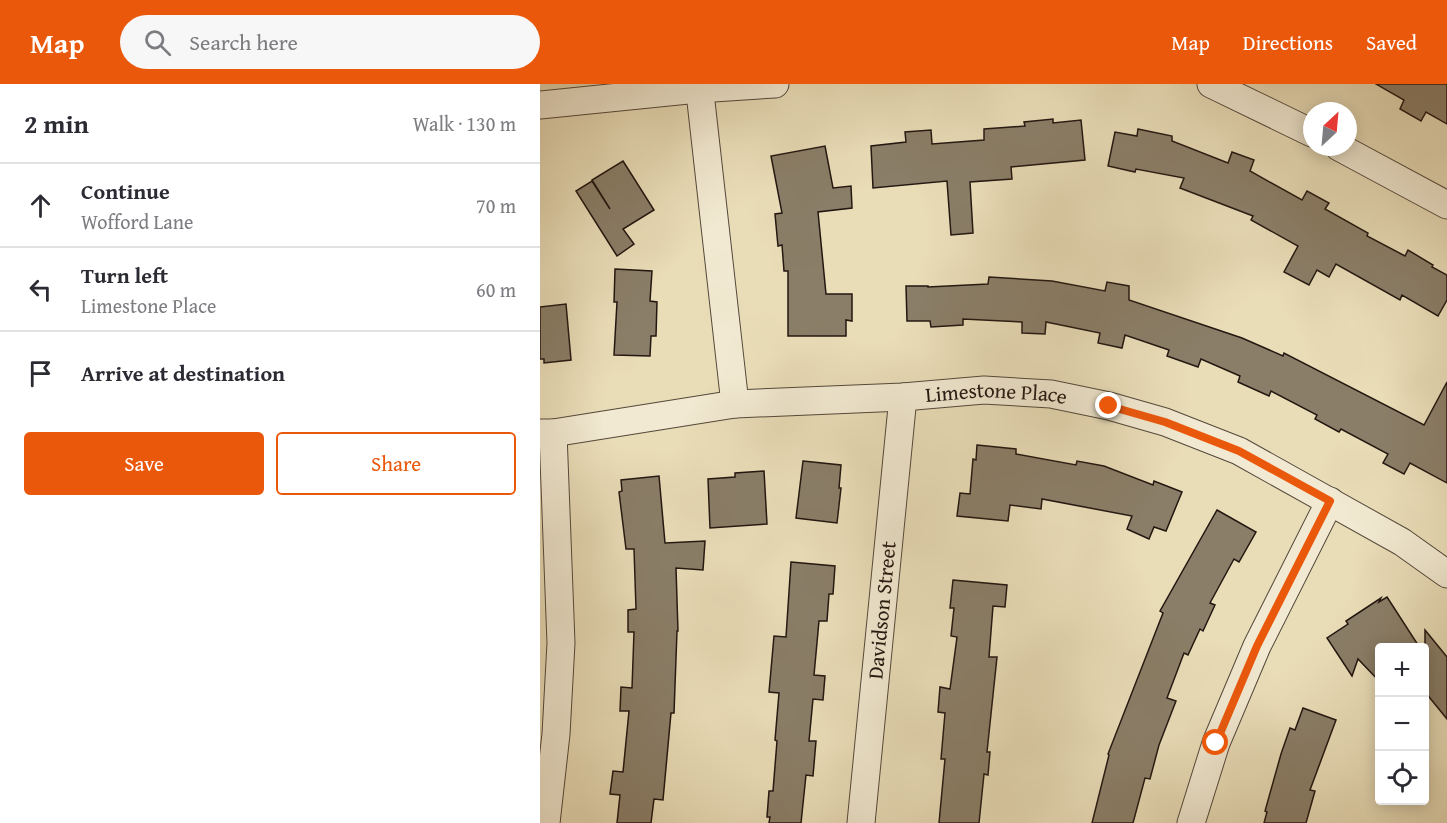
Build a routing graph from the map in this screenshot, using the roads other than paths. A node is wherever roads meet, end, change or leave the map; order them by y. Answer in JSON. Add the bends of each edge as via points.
{"nodes":[{"id":1,"x":775,"y":84,"type":"edge"},
{"id":2,"x":1211,"y":84,"type":"edge"},
{"id":3,"x":698,"y":86,"type":"edge"},
{"id":4,"x":540,"y":105,"type":"edge"},
{"id":5,"x":1303,"y":130,"type":"edge"},
{"id":6,"x":1356,"y":156,"type":"edge"},
{"id":7,"x":1447,"y":205,"type":"edge"},
{"id":8,"x":903,"y":397,"type":"junction"},
{"id":9,"x":735,"y":404,"type":"junction"},
{"id":10,"x":547,"y":433,"type":"edge"},
{"id":11,"x":1330,"y":501,"type":"junction"},
{"id":12,"x":1447,"y":574,"type":"edge"},
{"id":13,"x":546,"y":823,"type":"edge"},
{"id":14,"x":861,"y":823,"type":"edge"},
{"id":15,"x":1191,"y":823,"type":"edge"}],
"edges":[{"from":1,"to":3,"type":"street"},
{"from":2,"to":5,"type":"street"},
{"from":3,"to":4,"type":"street"},
{"from":3,"to":9,"type":"street"},
{"from":6,"to":7,"type":"street"},
{"from":8,"to":9,"type":"street","name":"Limestone Place"},
{"from":8,"to":11,"type":"street","name":"Limestone Place","via":[[984,390],[1051,394],[1109,406],[1165,422],[1239,451]]},
{"from":8,"to":14,"type":"street","name":"Davidson Street"},
{"from":9,"to":10,"type":"street","name":"Limestone Place"},
{"from":10,"to":13,"type":"street","via":[[561,643]]},
{"from":11,"to":12,"type":"street","name":"Limestone Place","via":[[1402,542]]},
{"from":11,"to":15,"type":"street","via":[[1257,646],[1216,743]]}]}
